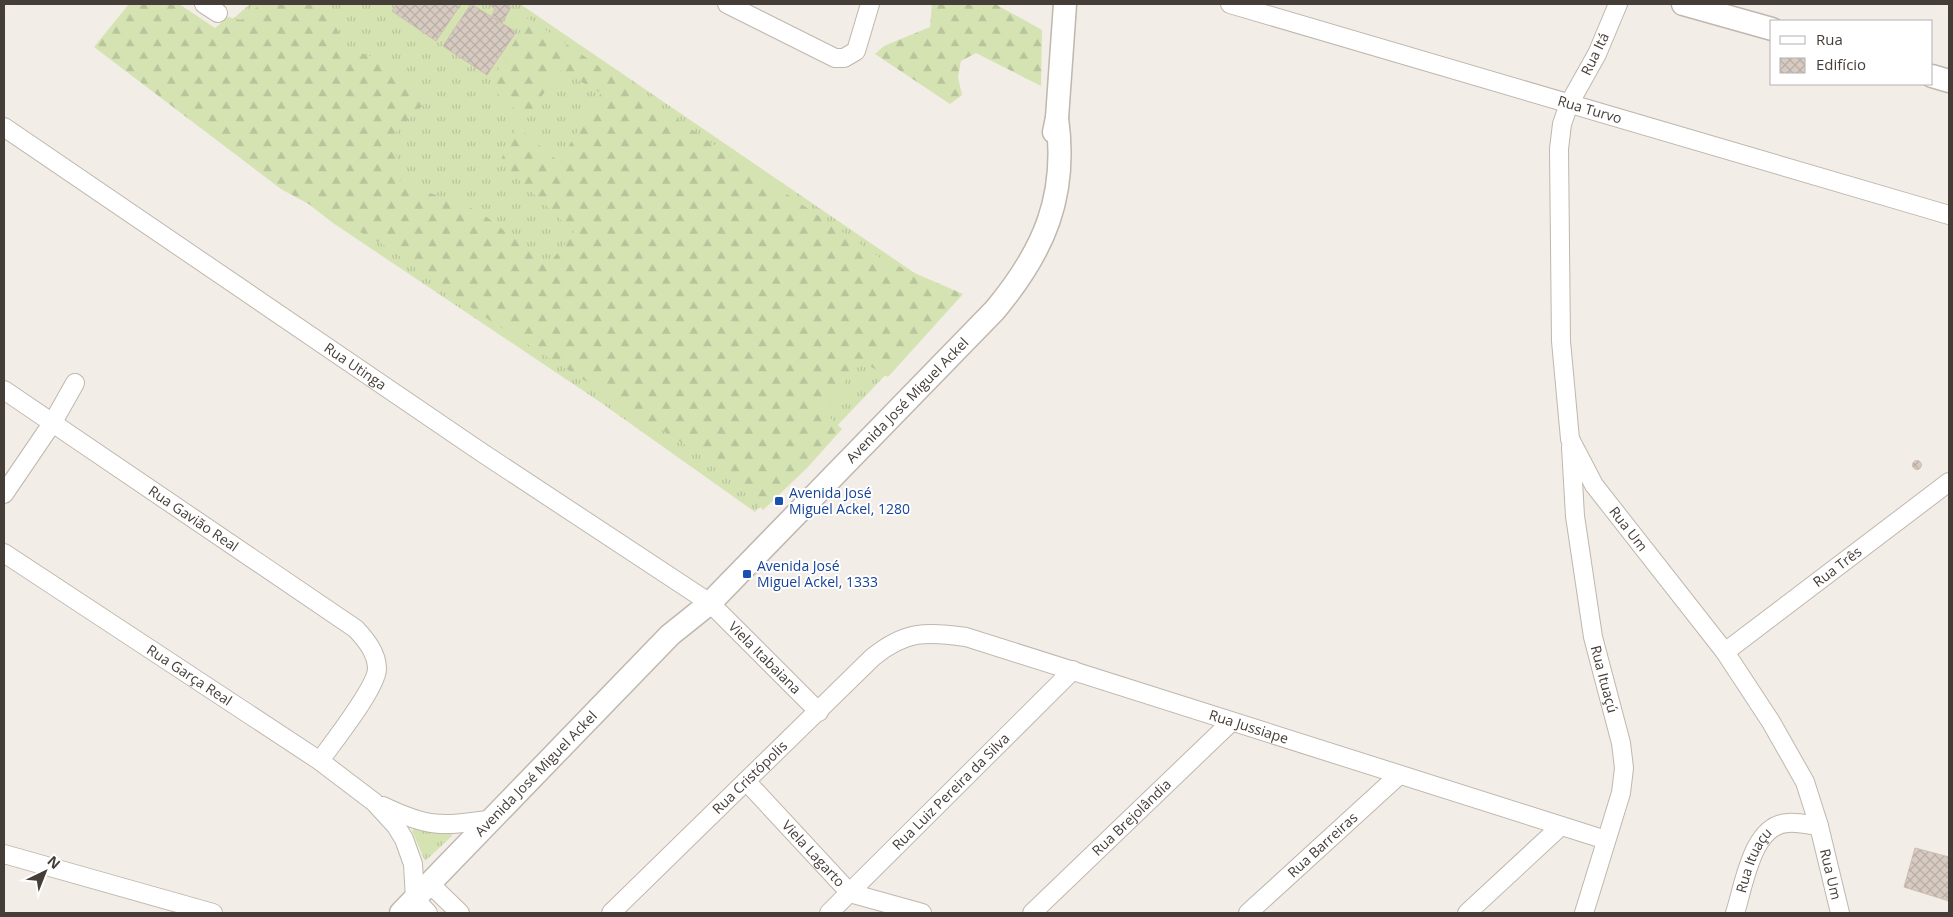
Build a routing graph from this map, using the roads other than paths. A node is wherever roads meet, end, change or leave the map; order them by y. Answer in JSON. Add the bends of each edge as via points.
{"nodes":[{"id":1,"x":727,"y":4,"type":"edge"},
{"id":2,"x":870,"y":4,"type":"edge"},
{"id":3,"x":1065,"y":4,"type":"edge"},
{"id":4,"x":1230,"y":4,"type":"edge"},
{"id":5,"x":1618,"y":4,"type":"edge"},
{"id":6,"x":1683,"y":4,"type":"edge"},
{"id":7,"x":1770,"y":29,"type":"edge"},
{"id":8,"x":1933,"y":76,"type":"edge"},
{"id":9,"x":1949,"y":81,"type":"edge"},
{"id":10,"x":1569,"y":104,"type":"junction"},
{"id":11,"x":4,"y":126,"type":"edge"},
{"id":12,"x":1949,"y":215,"type":"edge"},
{"id":13,"x":75,"y":383,"type":"dead end"},
{"id":14,"x":4,"y":390,"type":"edge"},
{"id":15,"x":53,"y":422,"type":"junction"},
{"id":16,"x":1570,"y":439,"type":"junction"},
{"id":17,"x":1949,"y":482,"type":"edge"},
{"id":18,"x":4,"y":494,"type":"edge"},
{"id":19,"x":1604,"y":498,"type":"junction"},
{"id":20,"x":1574,"y":507,"type":"junction"},
{"id":21,"x":4,"y":553,"type":"edge"},
{"id":22,"x":705,"y":600,"type":"junction"},
{"id":23,"x":890,"y":643,"type":"joint"},
{"id":24,"x":1725,"y":652,"type":"junction"},
{"id":25,"x":1074,"y":670,"type":"junction"},
{"id":26,"x":819,"y":712,"type":"junction"},
{"id":27,"x":1230,"y":723,"type":"junction"},
{"id":28,"x":320,"y":761,"type":"junction"},
{"id":29,"x":1398,"y":776,"type":"junction"},
{"id":30,"x":746,"y":781,"type":"junction"},
{"id":31,"x":374,"y":802,"type":"junction"},
{"id":32,"x":494,"y":819,"type":"junction"},
{"id":33,"x":1561,"y":826,"type":"junction"},
{"id":34,"x":1819,"y":826,"type":"junction"},
{"id":35,"x":1606,"y":840,"type":"junction"},
{"id":36,"x":4,"y":854,"type":"edge"},
{"id":37,"x":850,"y":893,"type":"junction"},
{"id":38,"x":418,"y":902,"type":"edge"},
{"id":39,"x":213,"y":913,"type":"edge"},
{"id":40,"x":460,"y":913,"type":"edge"},
{"id":41,"x":611,"y":913,"type":"edge"},
{"id":42,"x":829,"y":913,"type":"edge"},
{"id":43,"x":922,"y":913,"type":"edge"},
{"id":44,"x":1032,"y":913,"type":"edge"},
{"id":45,"x":1248,"y":913,"type":"edge"},
{"id":46,"x":1467,"y":913,"type":"edge"},
{"id":47,"x":1584,"y":913,"type":"edge"},
{"id":48,"x":1735,"y":913,"type":"edge"},
{"id":49,"x":1840,"y":913,"type":"edge"}],
"edges":[{"from":1,"to":2,"type":"street","via":[[835,58],[844,58],[856,51]]},
{"from":3,"to":22,"type":"street","name":"Avenida José Miguel Ackel","via":[[1057,118],[1046,184],[1024,244],[1006,273],[954,333]]},
{"from":4,"to":10,"type":"street","name":"Rua Turvo"},
{"from":5,"to":10,"type":"street","name":"Rua Itá","via":[[1597,54]]},
{"from":6,"to":7,"type":"street"},
{"from":8,"to":9,"type":"street"},
{"from":10,"to":12,"type":"street","name":"Rua Turvo"},
{"from":10,"to":16,"type":"street","name":"Rua Um","via":[[1559,149],[1561,341]]},
{"from":11,"to":22,"type":"street","name":"Rua Utinga","via":[[481,452]]},
{"from":13,"to":15,"type":"street"},
{"from":14,"to":15,"type":"street","name":"Rua Gavião Real"},
{"from":15,"to":18,"type":"street"},
{"from":15,"to":28,"type":"street","name":"Rua Gavião Real","via":[[356,630],[368,642],[377,670],[371,686]]},
{"from":16,"to":19,"type":"street","name":"Rua Um"},
{"from":16,"to":20,"type":"street","name":"Rua Ituaçú"},
{"from":17,"to":24,"type":"street","name":"Rua Três"},
{"from":19,"to":20,"type":"street","via":[[1591,495]]},
{"from":19,"to":24,"type":"street","name":"Rua Um"},
{"from":20,"to":35,"type":"street","name":"Rua Ituaçú","via":[[1593,637],[1621,743],[1624,768],[1621,793]]},
{"from":21,"to":28,"type":"street","name":"Rua Garça Real"},
{"from":22,"to":26,"type":"street","name":"Viela Itabaiana"},
{"from":22,"to":32,"type":"street","name":"Avenida José Miguel Ackel"},
{"from":23,"to":25,"type":"street","name":"Rua Jussiape","via":[[910,635],[947,634]]},
{"from":23,"to":26,"type":"street","name":"Rua Cristópolis"},
{"from":24,"to":34,"type":"street","name":"Rua Um","via":[[1771,722],[1804,782]]},
{"from":25,"to":27,"type":"street","name":"Rua Jussiape"},
{"from":25,"to":37,"type":"street","name":"Rua Luiz Pereira da Silva"},
{"from":26,"to":30,"type":"street","name":"Rua Cristópolis"},
{"from":27,"to":29,"type":"street","name":"Rua Jussiape"},
{"from":27,"to":44,"type":"street","name":"Rua Brejolândia"},
{"from":28,"to":31,"type":"street","name":"Rua Garça Real"},
{"from":29,"to":33,"type":"street","name":"Rua Jussiape"},
{"from":29,"to":45,"type":"street","name":"Rua Barreiras"},
{"from":30,"to":37,"type":"street","name":"Viela Lagarto"},
{"from":30,"to":41,"type":"street","name":"Rua Cristópolis"},
{"from":31,"to":32,"type":"street","via":[[422,823],[451,825]]},
{"from":31,"to":38,"type":"street","via":[[396,826],[410,851]]},
{"from":32,"to":38,"type":"street","name":"Avenida José Miguel Ackel"},
{"from":33,"to":35,"type":"street","name":"Rua Jussiape"},
{"from":33,"to":46,"type":"street"},
{"from":34,"to":48,"type":"street","name":"Rua Ituaçu","via":[[1787,822],[1762,836],[1755,848]]},
{"from":34,"to":49,"type":"street","name":"Rua Um"},
{"from":35,"to":47,"type":"street","name":"Rua Ituaçú"},
{"from":36,"to":39,"type":"street"},
{"from":37,"to":42,"type":"street","name":"Rua Luiz Pereira da Silva"},
{"from":37,"to":43,"type":"street","name":"Viela Lagarto"},
{"from":38,"to":40,"type":"street"}]}
